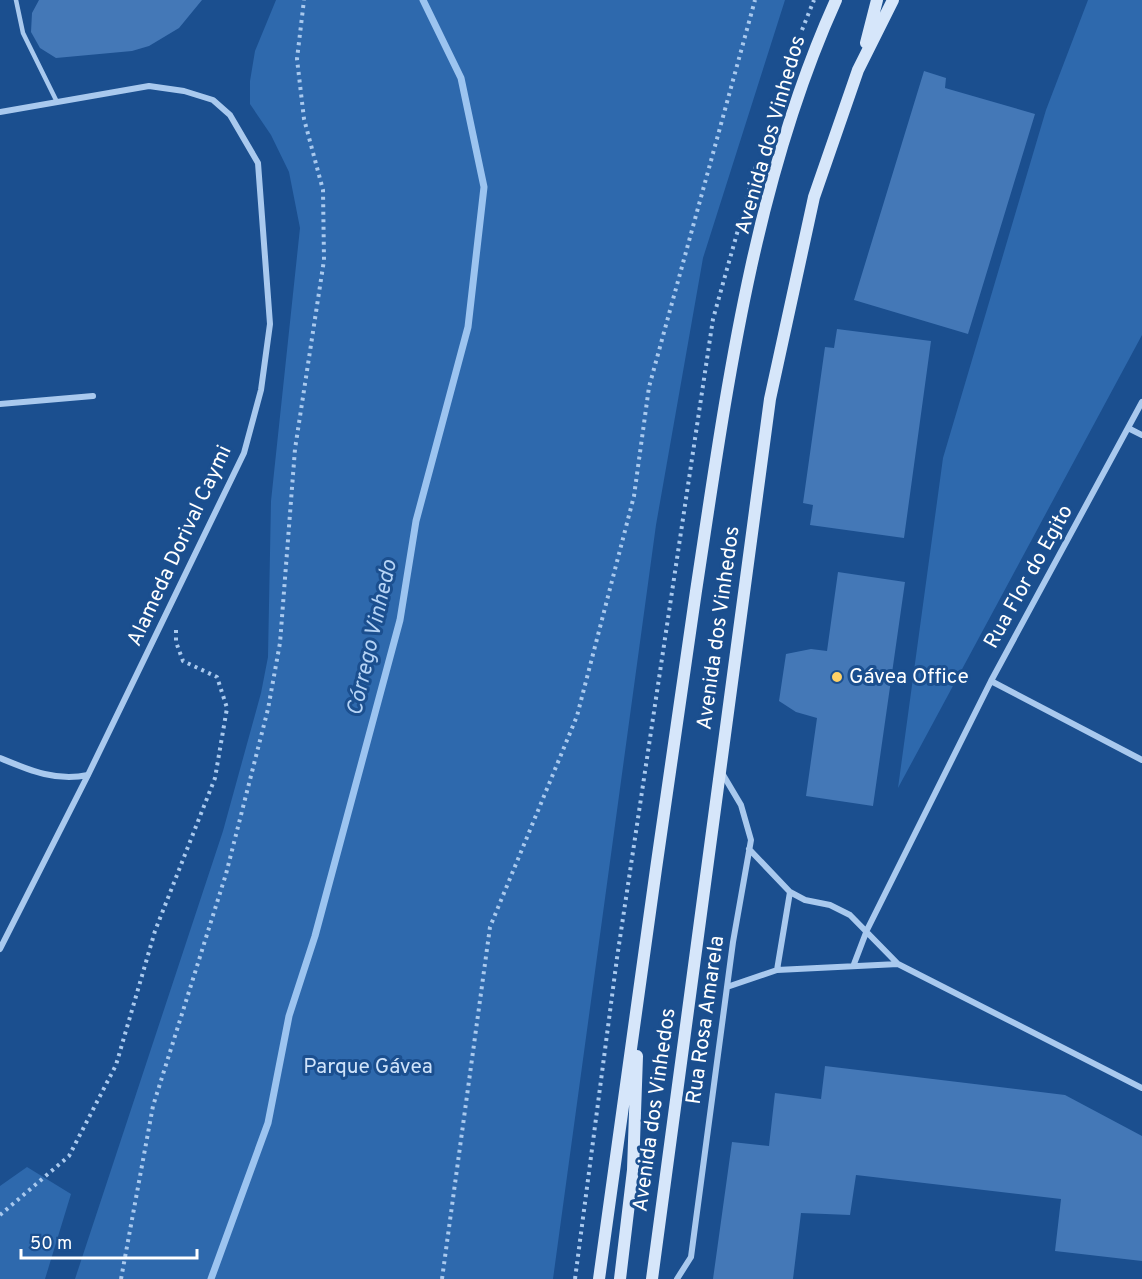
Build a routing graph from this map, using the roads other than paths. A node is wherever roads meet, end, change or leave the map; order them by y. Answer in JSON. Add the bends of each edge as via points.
{"nodes":[{"id":1,"x":16,"y":0,"type":"edge"},
{"id":2,"x":836,"y":0,"type":"edge"},
{"id":3,"x":877,"y":0,"type":"edge"},
{"id":4,"x":893,"y":0,"type":"edge"},
{"id":5,"x":858,"y":70,"type":"junction"},
{"id":6,"x":57,"y":102,"type":"junction"},
{"id":7,"x":0,"y":112,"type":"edge"},
{"id":8,"x":93,"y":396,"type":"dead end"},
{"id":9,"x":1142,"y":402,"type":"edge"},
{"id":10,"x":0,"y":404,"type":"edge"},
{"id":11,"x":1128,"y":428,"type":"junction"},
{"id":12,"x":1142,"y":435,"type":"edge"},
{"id":13,"x":991,"y":681,"type":"junction"},
{"id":14,"x":0,"y":758,"type":"edge"},
{"id":15,"x":1142,"y":760,"type":"edge"},
{"id":16,"x":720,"y":769,"type":"junction"},
{"id":17,"x":88,"y":775,"type":"junction"},
{"id":18,"x":749,"y":849,"type":"junction"},
{"id":19,"x":790,"y":892,"type":"junction"},
{"id":20,"x":867,"y":930,"type":"junction"},
{"id":21,"x":0,"y":949,"type":"edge"},
{"id":22,"x":854,"y":964,"type":"junction"},
{"id":23,"x":898,"y":964,"type":"junction"},
{"id":24,"x":777,"y":970,"type":"junction"},
{"id":25,"x":727,"y":987,"type":"junction"},
{"id":26,"x":640,"y":988,"type":"junction"},
{"id":27,"x":1142,"y":1088,"type":"edge"},
{"id":28,"x":599,"y":1279,"type":"edge"},
{"id":29,"x":620,"y":1279,"type":"edge"},
{"id":30,"x":652,"y":1279,"type":"edge"},
{"id":31,"x":677,"y":1279,"type":"edge"}],
"edges":[{"from":1,"to":6,"type":"lane","via":[[22,33]]},
{"from":2,"to":26,"type":"main road","name":"Avenida dos Vinhedos","via":[[812,53],[771,187],[729,371]]},
{"from":3,"to":5,"type":"main road"},
{"from":4,"to":5,"type":"main road","name":"Avenida dos Vinhedos"},
{"from":5,"to":16,"type":"main road","name":"Avenida dos Vinhedos","via":[[814,197],[770,399]]},
{"from":6,"to":7,"type":"street","name":"Alameda Dorival Caymi"},
{"from":6,"to":17,"type":"street","name":"Alameda Dorival Caymi","via":[[148,86],[213,100],[230,115],[258,164],[270,324],[261,390],[244,453]]},
{"from":8,"to":10,"type":"street"},
{"from":9,"to":11,"type":"street","name":"Rua Flor do Egito"},
{"from":11,"to":12,"type":"street"},
{"from":11,"to":13,"type":"street","name":"Rua Flor do Egito"},
{"from":13,"to":15,"type":"street"},
{"from":13,"to":20,"type":"street","name":"Rua Flor do Egito"},
{"from":14,"to":17,"type":"street","via":[[31,771],[68,779]]},
{"from":16,"to":18,"type":"street","name":"Rua Rosa Amarela","via":[[741,804],[751,840]]},
{"from":16,"to":30,"type":"main road","name":"Avenida dos Vinhedos"},
{"from":17,"to":21,"type":"street","name":"Alameda Dorival Caymi"},
{"from":18,"to":19,"type":"street"},
{"from":18,"to":25,"type":"street","name":"Rua Rosa Amarela"},
{"from":19,"to":20,"type":"street","via":[[830,905]]},
{"from":19,"to":24,"type":"street"},
{"from":20,"to":22,"type":"street","name":"Rua Flor do Egito"},
{"from":20,"to":23,"type":"street"},
{"from":22,"to":23,"type":"street"},
{"from":22,"to":24,"type":"street"},
{"from":23,"to":27,"type":"street"},
{"from":24,"to":25,"type":"street"},
{"from":25,"to":31,"type":"street","name":"Rua Rosa Amarela","via":[[691,1257]]},
{"from":26,"to":28,"type":"main road","name":"Avenida dos Vinhedos"},
{"from":26,"to":29,"type":"main road","via":[[633,1170]]}]}
